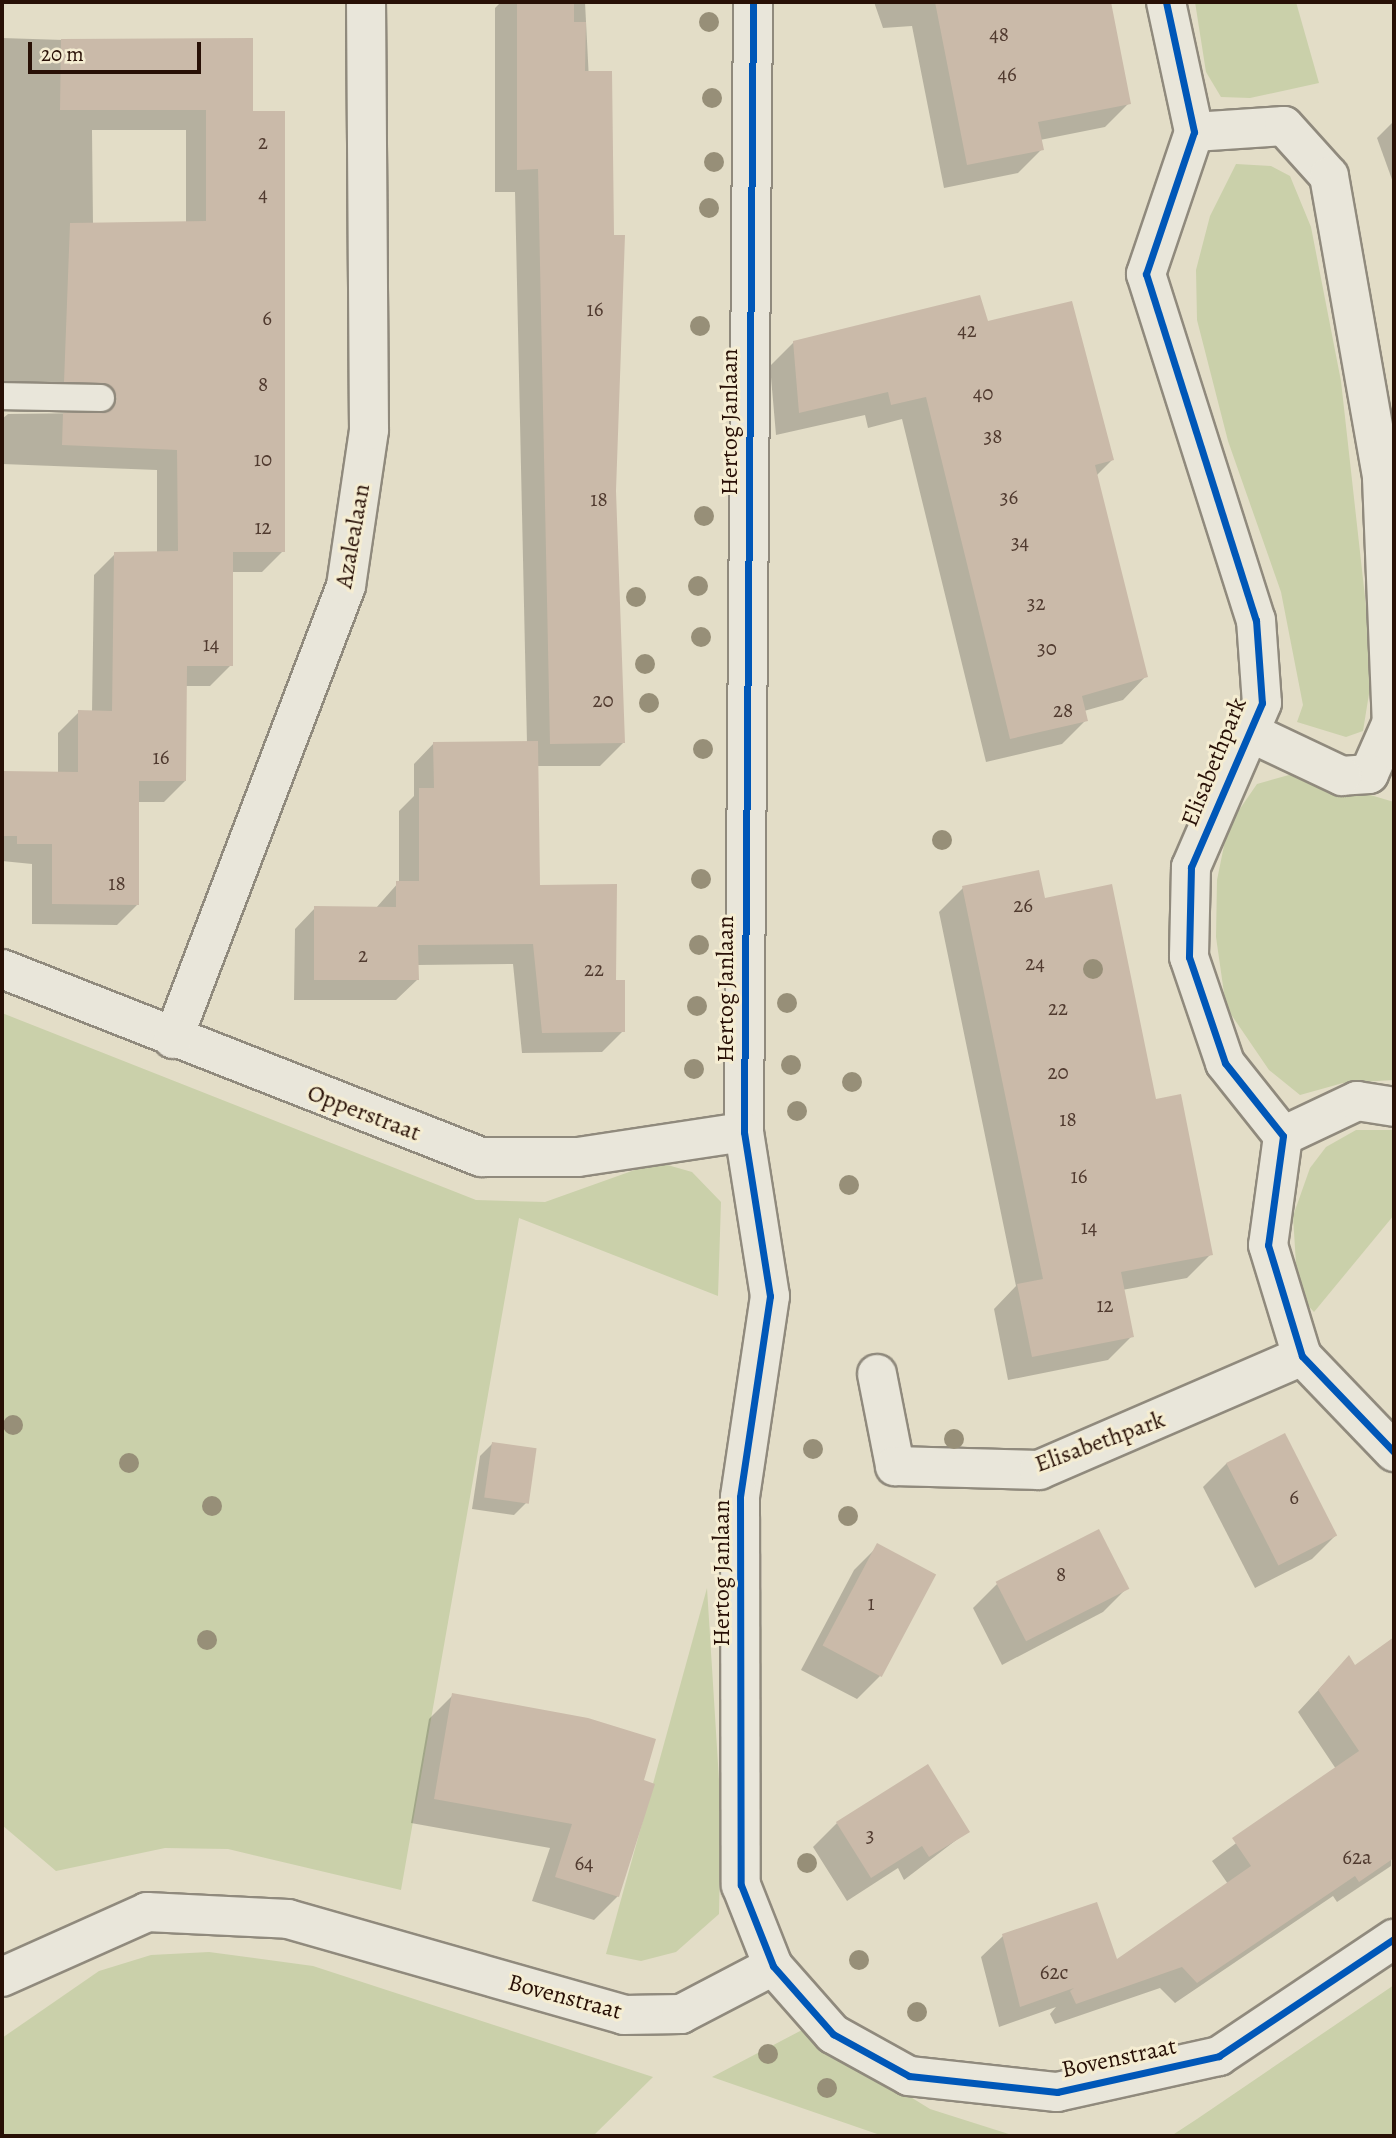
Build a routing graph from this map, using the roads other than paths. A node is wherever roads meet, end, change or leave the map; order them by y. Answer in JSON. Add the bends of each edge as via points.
{"nodes":[{"id":1,"x":366,"y":2,"type":"edge"},
{"id":2,"x":753,"y":2,"type":"edge"},
{"id":3,"x":1166,"y":2,"type":"edge"},
{"id":4,"x":1194,"y":132,"type":"junction"},
{"id":5,"x":2,"y":397,"type":"edge"},
{"id":6,"x":102,"y":398,"type":"dead end"},
{"id":7,"x":1251,"y":733,"type":"junction"},
{"id":8,"x":2,"y":969,"type":"edge"},
{"id":9,"x":173,"y":1039,"type":"junction"},
{"id":10,"x":1394,"y":1107,"type":"edge"},
{"id":11,"x":744,"y":1132,"type":"junction"},
{"id":12,"x":1283,"y":1136,"type":"junction"},
{"id":13,"x":1302,"y":1356,"type":"junction"},
{"id":14,"x":877,"y":1374,"type":"dead end"},
{"id":15,"x":1394,"y":1452,"type":"edge"},
{"id":16,"x":1394,"y":1939,"type":"edge"},
{"id":17,"x":773,"y":1966,"type":"junction"},
{"id":18,"x":2,"y":1977,"type":"edge"}],
"edges":[{"from":1,"to":9,"type":"street","name":"Azalealaan","via":[[369,430],[349,574],[319,667]]},
{"from":2,"to":11,"type":"street","name":"Hertog Janlaan"},
{"from":3,"to":4,"type":"street"},
{"from":4,"to":7,"type":"street","name":"Elisabethpark","via":[[1146,274],[1256,620],[1262,703]]},
{"from":4,"to":7,"type":"street","name":"Elisabethpark","via":[[1284,126],[1329,176],[1382,478],[1392,722],[1369,774],[1342,776]]},
{"from":5,"to":6,"type":"lane"},
{"from":7,"to":12,"type":"street","name":"Elisabethpark","via":[[1191,867],[1189,957],[1226,1063]]},
{"from":8,"to":9,"type":"street","name":"Opperstraat"},
{"from":9,"to":11,"type":"street","name":"Opperstraat","via":[[481,1157],[578,1157]]},
{"from":10,"to":12,"type":"street","via":[[1357,1101]]},
{"from":11,"to":17,"type":"street","name":"Hertog Janlaan","via":[[770,1296],[740,1497],[741,1885]]},
{"from":12,"to":13,"type":"street","via":[[1268,1245]]},
{"from":13,"to":14,"type":"street","name":"Elisabethpark","via":[[1039,1470],[895,1466]]},
{"from":13,"to":15,"type":"street"},
{"from":16,"to":17,"type":"street","name":"Bovenstraat","via":[[1219,2056],[1057,2092],[909,2076],[834,2034]]},
{"from":17,"to":18,"type":"street","name":"Bovenstraat","via":[[681,2014],[624,2015],[288,1919],[147,1912]]}]}
